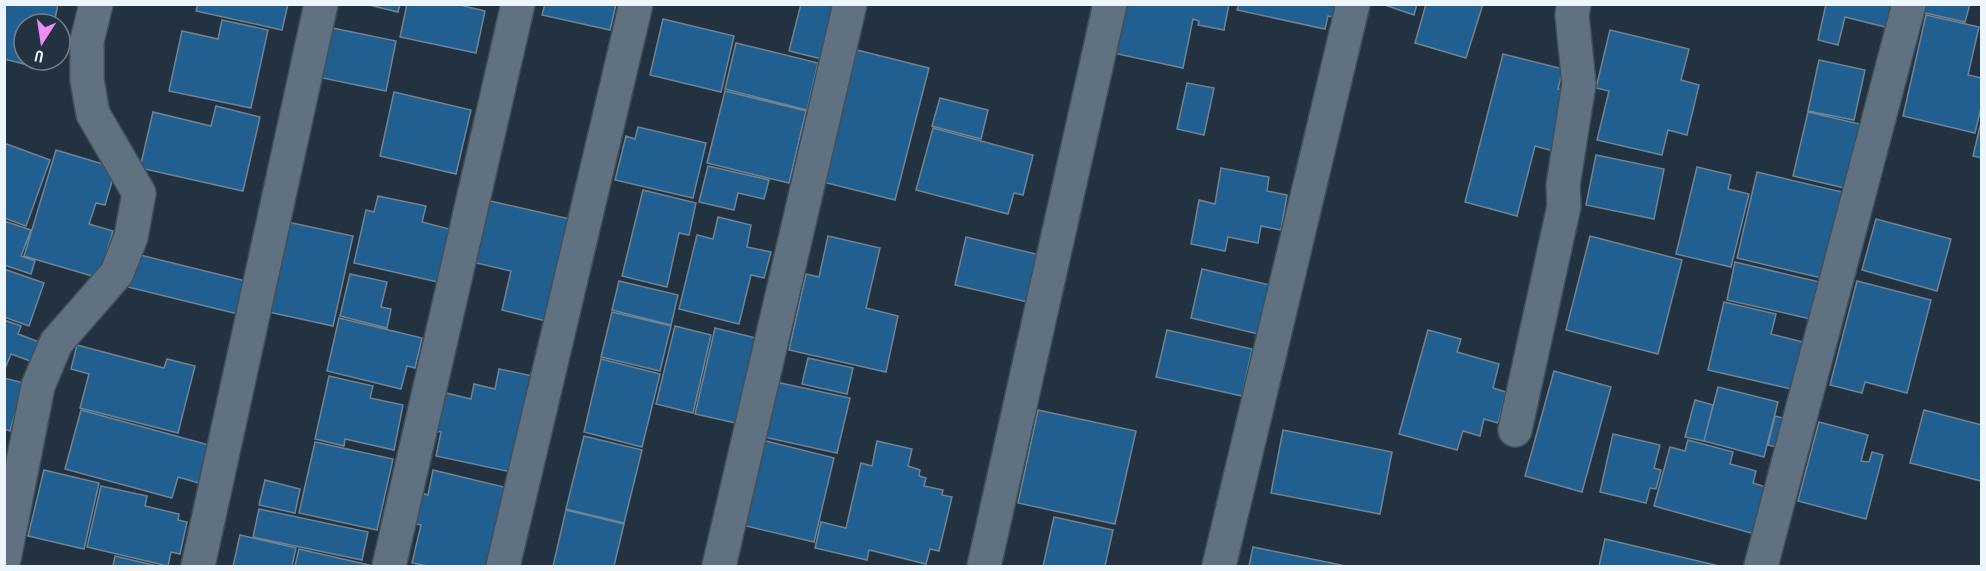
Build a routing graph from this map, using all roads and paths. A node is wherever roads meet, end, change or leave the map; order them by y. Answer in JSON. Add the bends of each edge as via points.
{"nodes":[{"id":1,"x":96,"y":4,"type":"edge"},
{"id":2,"x":321,"y":4,"type":"edge"},
{"id":3,"x":518,"y":4,"type":"edge"},
{"id":4,"x":636,"y":4,"type":"edge"},
{"id":5,"x":850,"y":4,"type":"edge"},
{"id":6,"x":1110,"y":4,"type":"edge"},
{"id":7,"x":1353,"y":4,"type":"edge"},
{"id":8,"x":1574,"y":4,"type":"edge"},
{"id":9,"x":1909,"y":4,"type":"edge"},
{"id":10,"x":1515,"y":430,"type":"dead end"},
{"id":11,"x":4,"y":559,"type":"edge"},
{"id":12,"x":198,"y":567,"type":"edge"},
{"id":13,"x":389,"y":567,"type":"edge"},
{"id":14,"x":503,"y":567,"type":"edge"},
{"id":15,"x":719,"y":567,"type":"edge"},
{"id":16,"x":984,"y":567,"type":"edge"},
{"id":17,"x":1219,"y":567,"type":"edge"},
{"id":18,"x":1761,"y":567,"type":"edge"}],
"edges":[{"from":1,"to":11,"type":"street","via":[[87,41],[87,80],[93,114],[139,193],[131,237],[117,273],[57,343],[38,386]]},
{"from":2,"to":12,"type":"street"},
{"from":3,"to":13,"type":"street"},
{"from":4,"to":14,"type":"street"},
{"from":5,"to":15,"type":"street"},
{"from":6,"to":16,"type":"street"},
{"from":7,"to":17,"type":"street"},
{"from":8,"to":10,"type":"street","via":[[1579,84],[1563,185],[1564,206]]},
{"from":9,"to":18,"type":"street"}]}
